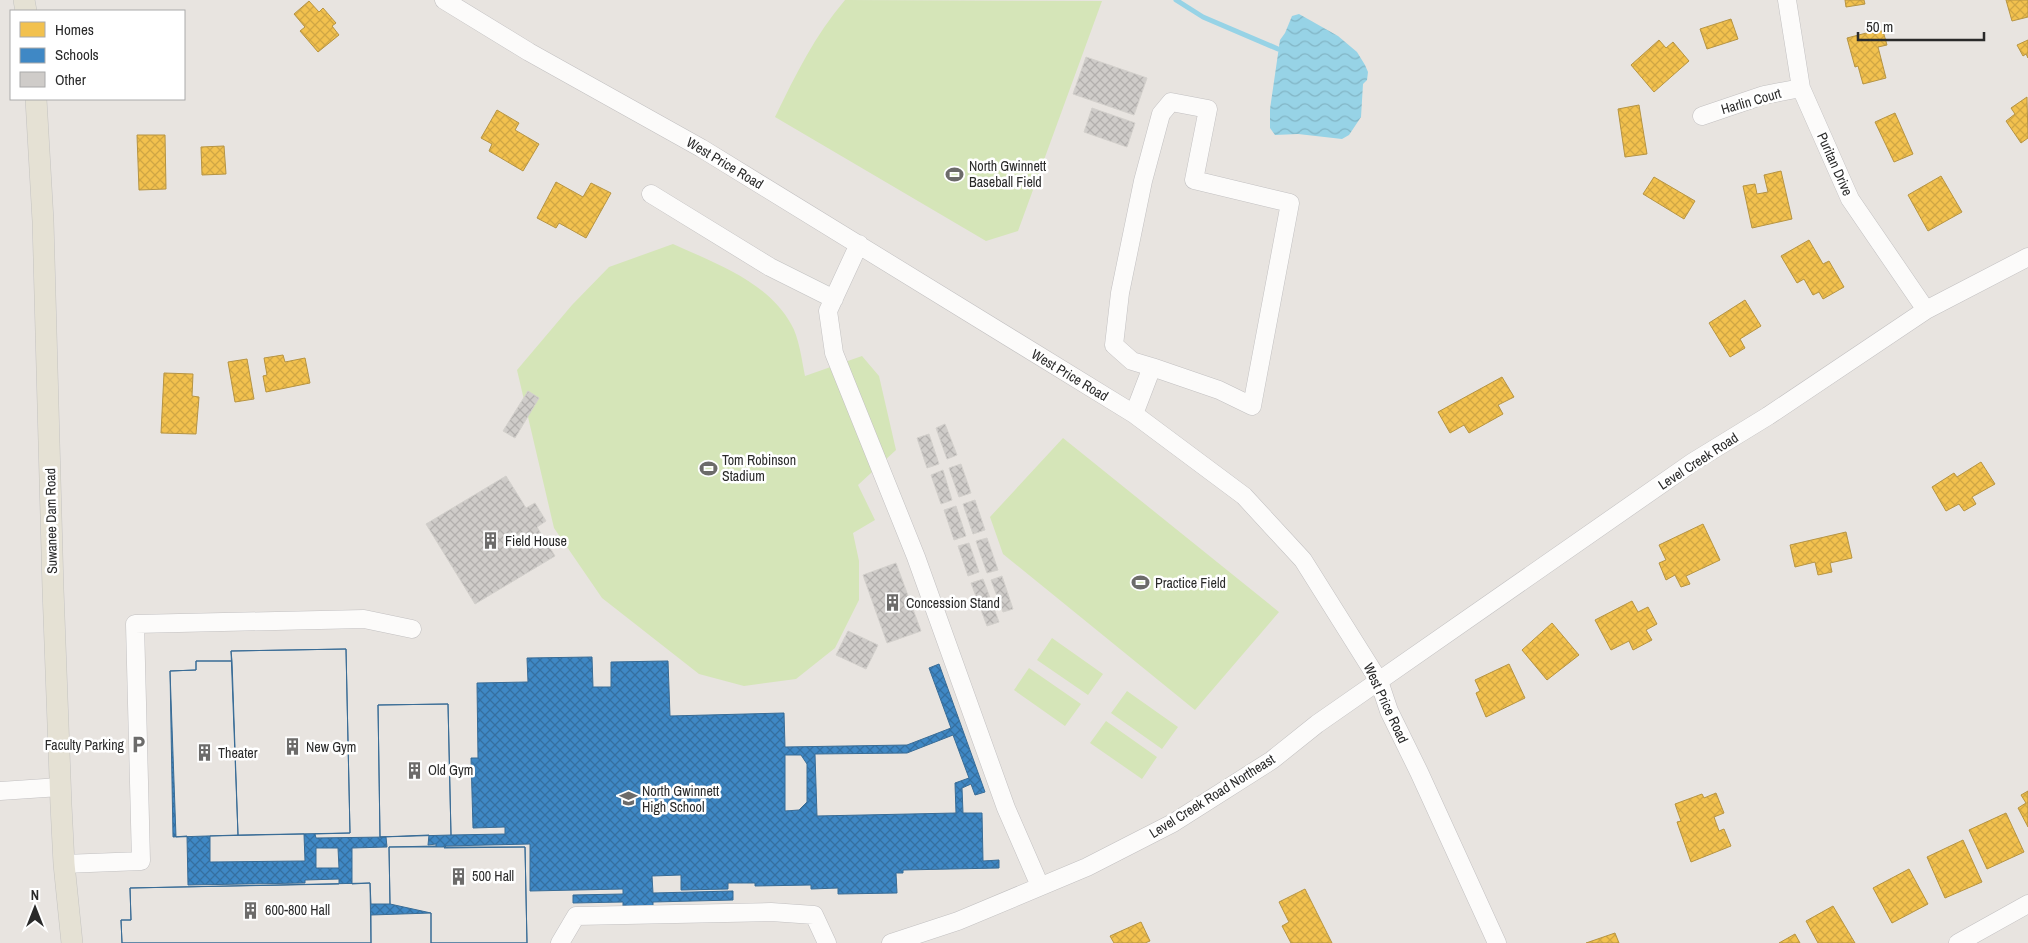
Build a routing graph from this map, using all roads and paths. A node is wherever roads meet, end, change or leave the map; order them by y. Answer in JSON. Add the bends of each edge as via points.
{"nodes":[{"id":1,"x":444,"y":0,"type":"edge"},
{"id":2,"x":1787,"y":0,"type":"edge"},
{"id":3,"x":1801,"y":88,"type":"junction"},
{"id":4,"x":36,"y":100,"type":"edge"},
{"id":5,"x":1702,"y":116,"type":"dead end"},
{"id":6,"x":651,"y":194,"type":"dead end"},
{"id":7,"x":859,"y":244,"type":"junction"},
{"id":8,"x":2028,"y":257,"type":"edge"},
{"id":9,"x":834,"y":299,"type":"junction"},
{"id":10,"x":1926,"y":310,"type":"junction"},
{"id":11,"x":1152,"y":367,"type":"junction"},
{"id":12,"x":1134,"y":414,"type":"junction"},
{"id":13,"x":412,"y":629,"type":"dead end"},
{"id":14,"x":1379,"y":681,"type":"junction"},
{"id":15,"x":60,"y":787,"type":"junction"},
{"id":16,"x":0,"y":791,"type":"edge"},
{"id":17,"x":64,"y":864,"type":"junction"},
{"id":18,"x":1040,"y":886,"type":"junction"},
{"id":19,"x":2028,"y":904,"type":"edge"},
{"id":20,"x":72,"y":943,"type":"edge"},
{"id":21,"x":560,"y":943,"type":"edge"},
{"id":22,"x":827,"y":943,"type":"edge"},
{"id":23,"x":892,"y":943,"type":"edge"},
{"id":24,"x":1497,"y":943,"type":"edge"},
{"id":25,"x":1958,"y":943,"type":"edge"}],
"edges":[{"from":1,"to":7,"type":"street","name":"West Price Road","via":[[701,148]]},
{"from":2,"to":3,"type":"street","name":"Puritan Drive"},
{"from":3,"to":5,"type":"street","name":"Harlin Court","via":[[1764,95]]},
{"from":3,"to":10,"type":"street","name":"Puritan Drive","via":[[1850,199]]},
{"from":4,"to":15,"type":"main road","name":"Suwanee Dam Road","via":[[43,221]]},
{"from":6,"to":9,"type":"street","via":[[770,267]]},
{"from":7,"to":9,"type":"street"},
{"from":7,"to":12,"type":"street","name":"West Price Road"},
{"from":8,"to":10,"type":"street","name":"Level Creek Road"},
{"from":9,"to":18,"type":"street","via":[[828,311],[834,354],[916,557],[1006,808]]},
{"from":10,"to":14,"type":"street","name":"Level Creek Road","via":[[1693,462]]},
{"from":11,"to":11,"type":"street","via":[[1219,390],[1252,406],[1290,203],[1194,180],[1208,108],[1172,102],[1161,114],[1144,181],[1120,293],[1114,345],[1132,361]]},
{"from":11,"to":12,"type":"street"},
{"from":12,"to":14,"type":"street","name":"West Price Road","via":[[1244,496],[1304,560]]},
{"from":13,"to":17,"type":"street","via":[[364,619],[135,624],[141,861]]},
{"from":14,"to":18,"type":"street","name":"Level Creek Road Northeast","via":[[1272,760],[1173,823],[1087,867]]},
{"from":14,"to":24,"type":"street","name":"West Price Road","via":[[1389,711]]},
{"from":15,"to":16,"type":"street"},
{"from":15,"to":17,"type":"main road","name":"Suwanee Dam Road"},
{"from":17,"to":20,"type":"main road","name":"Suwanee Dam Road"},
{"from":18,"to":23,"type":"street","name":"Level Creek Road Northeast","via":[[958,921]]},
{"from":19,"to":25,"type":"street"},
{"from":21,"to":22,"type":"street","via":[[576,916],[771,912],[814,915]]}]}
